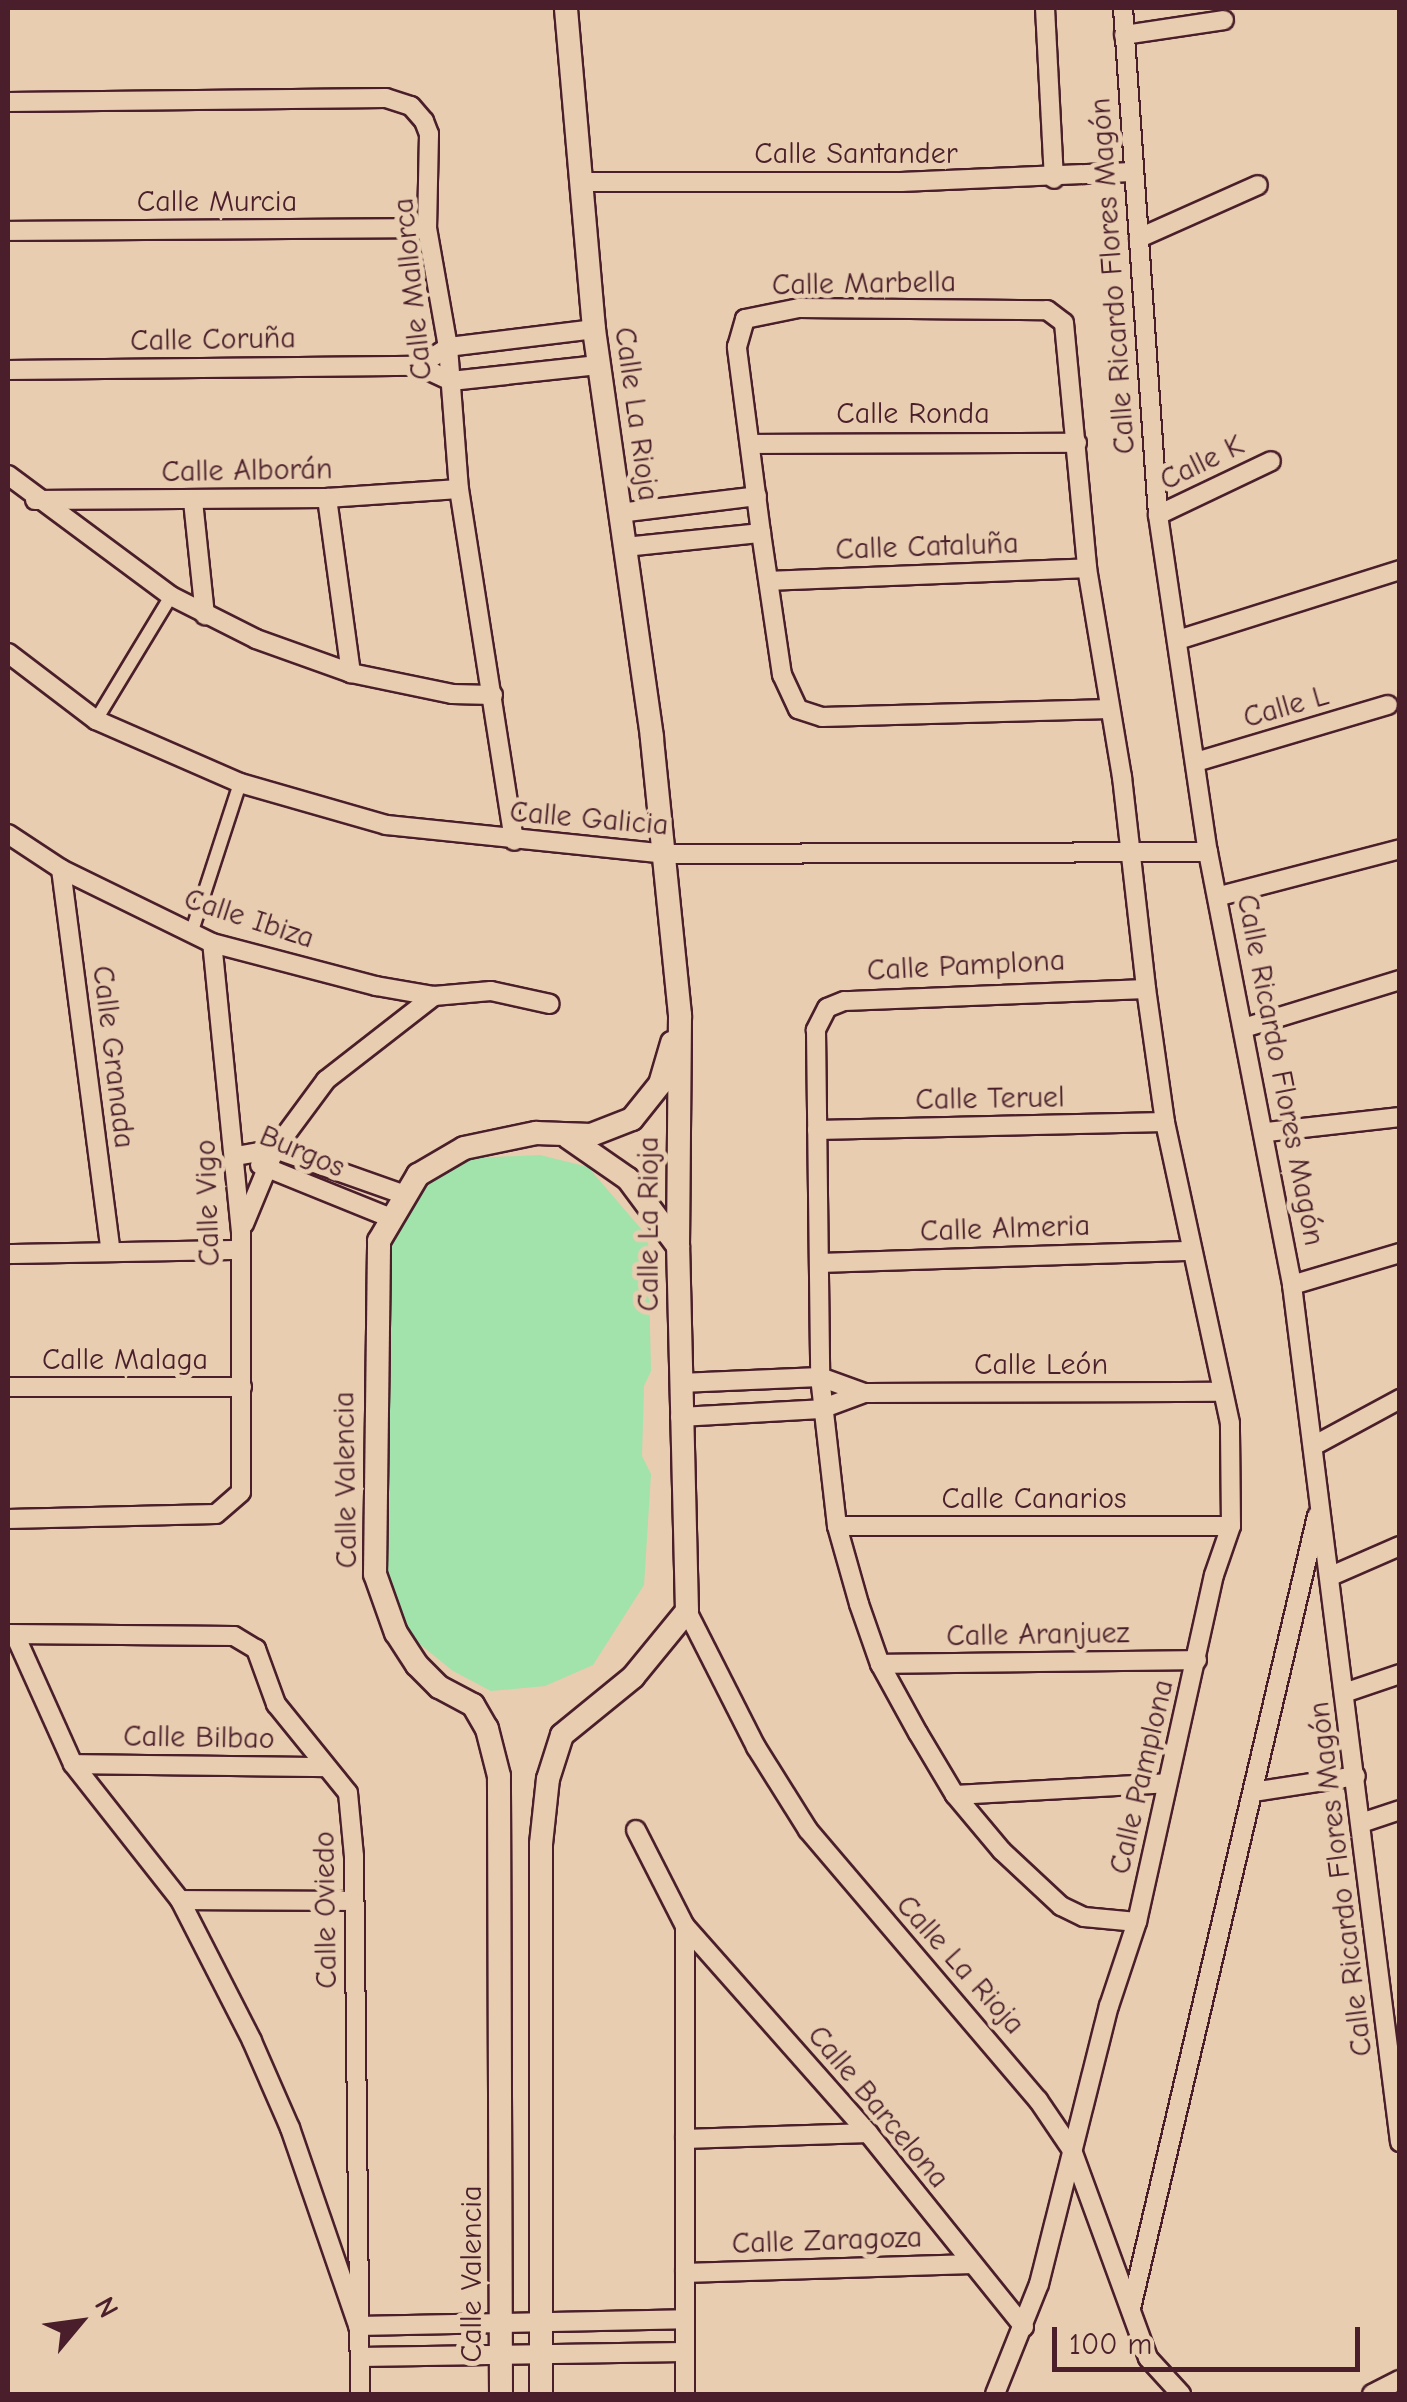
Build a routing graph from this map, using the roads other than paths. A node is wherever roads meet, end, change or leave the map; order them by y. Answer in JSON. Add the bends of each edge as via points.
{"nodes":[{"id":1,"x":566,"y":8,"type":"edge"},
{"id":2,"x":1045,"y":8,"type":"edge"},
{"id":3,"x":1123,"y":8,"type":"edge"},
{"id":4,"x":1224,"y":20,"type":"dead end"},
{"id":5,"x":1124,"y":35,"type":"junction"},
{"id":6,"x":8,"y":102,"type":"edge"},
{"id":7,"x":1132,"y":172,"type":"junction"},
{"id":8,"x":1054,"y":180,"type":"junction"},
{"id":9,"x":580,"y":182,"type":"junction"},
{"id":10,"x":1258,"y":185,"type":"dead end"},
{"id":11,"x":427,"y":228,"type":"junction"},
{"id":12,"x":8,"y":231,"type":"edge"},
{"id":13,"x":1139,"y":238,"type":"junction"},
{"id":14,"x":594,"y":329,"type":"junction"},
{"id":15,"x":448,"y":347,"type":"junction"},
{"id":16,"x":419,"y":366,"type":"junction"},
{"id":17,"x":598,"y":366,"type":"junction"},
{"id":18,"x":8,"y":370,"type":"edge"},
{"id":19,"x":451,"y":381,"type":"junction"},
{"id":20,"x":1077,"y":443,"type":"junction"},
{"id":21,"x":750,"y":444,"type":"junction"},
{"id":22,"x":1270,"y":461,"type":"dead end"},
{"id":23,"x":8,"y":476,"type":"edge"},
{"id":24,"x":459,"y":490,"type":"junction"},
{"id":25,"x":757,"y":496,"type":"junction"},
{"id":26,"x":327,"y":498,"type":"junction"},
{"id":27,"x":35,"y":500,"type":"junction"},
{"id":28,"x":193,"y":501,"type":"junction"},
{"id":29,"x":619,"y":513,"type":"junction"},
{"id":30,"x":1158,"y":515,"type":"junction"},
{"id":31,"x":762,"y":533,"type":"junction"},
{"id":32,"x":625,"y":547,"type":"junction"},
{"id":33,"x":1088,"y":568,"type":"junction"},
{"id":34,"x":1400,"y":570,"type":"edge"},
{"id":35,"x":769,"y":581,"type":"junction"},
{"id":36,"x":172,"y":596,"type":"junction"},
{"id":37,"x":205,"y":615,"type":"junction"},
{"id":38,"x":1178,"y":640,"type":"junction"},
{"id":39,"x":8,"y":653,"type":"edge"},
{"id":40,"x":351,"y":673,"type":"junction"},
{"id":41,"x":493,"y":695,"type":"junction"},
{"id":42,"x":1388,"y":705,"type":"dead end"},
{"id":43,"x":1110,"y":709,"type":"junction"},
{"id":44,"x":96,"y":720,"type":"junction"},
{"id":45,"x":1199,"y":761,"type":"junction"},
{"id":46,"x":240,"y":783,"type":"junction"},
{"id":47,"x":8,"y":834,"type":"edge"},
{"id":48,"x":514,"y":840,"type":"junction"},
{"id":49,"x":1400,"y":849,"type":"edge"},
{"id":50,"x":1130,"y":852,"type":"junction"},
{"id":51,"x":1208,"y":852,"type":"junction"},
{"id":52,"x":666,"y":854,"type":"junction"},
{"id":53,"x":61,"y":869,"type":"junction"},
{"id":54,"x":1220,"y":896,"type":"junction"},
{"id":55,"x":191,"y":934,"type":"junction"},
{"id":56,"x":212,"y":942,"type":"junction"},
{"id":57,"x":1400,"y":980,"type":"edge"},
{"id":58,"x":1146,"y":989,"type":"junction"},
{"id":59,"x":434,"y":996,"type":"junction"},
{"id":60,"x":550,"y":1004,"type":"dead end"},
{"id":61,"x":680,"y":1015,"type":"junction"},
{"id":62,"x":1247,"y":1027,"type":"junction"},
{"id":63,"x":1400,"y":1117,"type":"edge"},
{"id":64,"x":1166,"y":1122,"type":"junction"},
{"id":65,"x":817,"y":1130,"type":"junction"},
{"id":66,"x":1266,"y":1132,"type":"junction"},
{"id":67,"x":568,"y":1138,"type":"junction"},
{"id":68,"x":275,"y":1148,"type":"junction"},
{"id":69,"x":236,"y":1156,"type":"junction"},
{"id":70,"x":267,"y":1167,"type":"junction"},
{"id":71,"x":402,"y":1194,"type":"junction"},
{"id":72,"x":389,"y":1217,"type":"junction"},
{"id":73,"x":239,"y":1241,"type":"junction"},
{"id":74,"x":678,"y":1246,"type":"junction"},
{"id":75,"x":1192,"y":1251,"type":"junction"},
{"id":76,"x":111,"y":1252,"type":"junction"},
{"id":77,"x":1400,"y":1253,"type":"edge"},
{"id":78,"x":8,"y":1254,"type":"edge"},
{"id":79,"x":821,"y":1263,"type":"junction"},
{"id":80,"x":1292,"y":1284,"type":"junction"},
{"id":81,"x":820,"y":1377,"type":"junction"},
{"id":82,"x":680,"y":1384,"type":"junction"},
{"id":83,"x":8,"y":1387,"type":"edge"},
{"id":84,"x":242,"y":1387,"type":"junction"},
{"id":85,"x":864,"y":1392,"type":"junction"},
{"id":86,"x":1219,"y":1392,"type":"junction"},
{"id":87,"x":1400,"y":1399,"type":"edge"},
{"id":88,"x":821,"y":1409,"type":"junction"},
{"id":89,"x":680,"y":1417,"type":"junction"},
{"id":90,"x":1315,"y":1446,"type":"junction"},
{"id":91,"x":1318,"y":1509,"type":"junction"},
{"id":92,"x":8,"y":1519,"type":"edge"},
{"id":93,"x":837,"y":1526,"type":"junction"},
{"id":94,"x":1230,"y":1526,"type":"junction"},
{"id":95,"x":1400,"y":1546,"type":"edge"},
{"id":96,"x":1331,"y":1576,"type":"junction"},
{"id":97,"x":687,"y":1610,"type":"junction"},
{"id":98,"x":11,"y":1635,"type":"edge"},
{"id":99,"x":1197,"y":1660,"type":"junction"},
{"id":100,"x":880,"y":1664,"type":"junction"},
{"id":101,"x":1400,"y":1674,"type":"edge"},
{"id":102,"x":1347,"y":1692,"type":"junction"},
{"id":103,"x":73,"y":1764,"type":"junction"},
{"id":104,"x":324,"y":1767,"type":"junction"},
{"id":105,"x":1356,"y":1776,"type":"junction"},
{"id":106,"x":1168,"y":1783,"type":"junction"},
{"id":107,"x":1253,"y":1792,"type":"junction"},
{"id":108,"x":956,"y":1795,"type":"junction"},
{"id":109,"x":1400,"y":1810,"type":"edge"},
{"id":110,"x":1361,"y":1823,"type":"junction"},
{"id":111,"x":636,"y":1830,"type":"dead end"},
{"id":112,"x":541,"y":1844,"type":"junction"},
{"id":113,"x":503,"y":1846,"type":"junction"},
{"id":114,"x":180,"y":1900,"type":"junction"},
{"id":115,"x":353,"y":1901,"type":"junction"},
{"id":116,"x":1137,"y":1922,"type":"junction"},
{"id":117,"x":685,"y":1926,"type":"junction"},
{"id":118,"x":1400,"y":1952,"type":"edge"},
{"id":119,"x":1380,"y":1957,"type":"junction"},
{"id":120,"x":1396,"y":2096,"type":"edge"},
{"id":121,"x":868,"y":2134,"type":"junction"},
{"id":122,"x":685,"y":2138,"type":"junction"},
{"id":123,"x":1400,"y":2142,"type":"edge"},
{"id":124,"x":1072,"y":2150,"type":"junction"},
{"id":125,"x":972,"y":2264,"type":"junction"},
{"id":126,"x":685,"y":2273,"type":"junction"},
{"id":127,"x":1131,"y":2309,"type":"junction"},
{"id":128,"x":685,"y":2318,"type":"junction"},
{"id":129,"x":540,"y":2322,"type":"junction"},
{"id":130,"x":502,"y":2323,"type":"junction"},
{"id":131,"x":358,"y":2326,"type":"junction"},
{"id":132,"x":1024,"y":2327,"type":"junction"},
{"id":133,"x":684,"y":2352,"type":"junction"},
{"id":134,"x":541,"y":2354,"type":"junction"},
{"id":135,"x":502,"y":2355,"type":"junction"},
{"id":136,"x":360,"y":2357,"type":"junction"},
{"id":137,"x":1400,"y":2380,"type":"edge"},
{"id":138,"x":360,"y":2394,"type":"edge"},
{"id":139,"x":501,"y":2394,"type":"edge"},
{"id":140,"x":542,"y":2394,"type":"edge"},
{"id":141,"x":685,"y":2394,"type":"edge"},
{"id":142,"x":995,"y":2394,"type":"edge"},
{"id":143,"x":1180,"y":2394,"type":"edge"},
{"id":144,"x":1372,"y":2394,"type":"edge"}],
"edges":[{"from":1,"to":9,"type":"street","name":"Calle La Rioja"},
{"from":2,"to":8,"type":"street"},
{"from":3,"to":5,"type":"street","name":"Calle Ricardo Flores Magón"},
{"from":4,"to":5,"type":"street"},
{"from":5,"to":7,"type":"street","name":"Calle Ricardo Flores Magón"},
{"from":6,"to":11,"type":"street","name":"Calle Mallorca","via":[[400,101],[417,112],[429,134]]},
{"from":7,"to":8,"type":"street","name":"Calle Santander"},
{"from":7,"to":13,"type":"street","name":"Calle Ricardo Flores Magón"},
{"from":8,"to":9,"type":"street","name":"Calle Santander"},
{"from":9,"to":14,"type":"street","name":"Calle La Rioja"},
{"from":10,"to":13,"type":"street"},
{"from":11,"to":12,"type":"street","name":"Calle Murcia"},
{"from":11,"to":15,"type":"street","name":"Calle Mallorca"},
{"from":13,"to":30,"type":"street","name":"Calle Ricardo Flores Magón"},
{"from":14,"to":15,"type":"street"},
{"from":14,"to":17,"type":"street","name":"Calle La Rioja"},
{"from":15,"to":16,"type":"street"},
{"from":15,"to":19,"type":"street","name":"Calle Mallorca"},
{"from":16,"to":18,"type":"street","name":"Calle Coruña"},
{"from":16,"to":19,"type":"street","name":"Calle Coruña"},
{"from":17,"to":19,"type":"street"},
{"from":17,"to":29,"type":"street","name":"Calle La Rioja"},
{"from":19,"to":24,"type":"street","name":"Calle Mallorca"},
{"from":20,"to":21,"type":"street","name":"Calle Ronda"},
{"from":20,"to":21,"type":"street","name":"Calle Marbella","via":[[1069,334],[1057,314],[800,308],[755,314],[737,330]]},
{"from":20,"to":33,"type":"street","name":"Calle Marbella"},
{"from":21,"to":25,"type":"street","name":"Calle Marbella"},
{"from":22,"to":30,"type":"street","name":"Calle K"},
{"from":23,"to":27,"type":"street"},
{"from":24,"to":26,"type":"street","name":"Calle Alborán"},
{"from":24,"to":41,"type":"street","name":"Calle Mallorca"},
{"from":25,"to":29,"type":"street"},
{"from":25,"to":31,"type":"street","name":"Calle Marbella"},
{"from":26,"to":28,"type":"street","name":"Calle Alborán"},
{"from":26,"to":40,"type":"street"},
{"from":27,"to":28,"type":"street","name":"Calle Alborán"},
{"from":27,"to":36,"type":"street"},
{"from":28,"to":37,"type":"street"},
{"from":29,"to":32,"type":"street","name":"Calle La Rioja"},
{"from":30,"to":38,"type":"street","name":"Calle Ricardo Flores Magón"},
{"from":31,"to":32,"type":"street"},
{"from":31,"to":35,"type":"street","name":"Calle Marbella"},
{"from":32,"to":52,"type":"street","name":"Calle La Rioja"},
{"from":33,"to":35,"type":"street","name":"Calle Cataluña"},
{"from":33,"to":43,"type":"street","name":"Calle Marbella"},
{"from":34,"to":38,"type":"street"},
{"from":35,"to":43,"type":"street","name":"Calle Marbella","via":[[782,676],[798,709],[809,715]]},
{"from":36,"to":37,"type":"street"},
{"from":36,"to":44,"type":"street"},
{"from":37,"to":40,"type":"street"},
{"from":38,"to":45,"type":"street","name":"Calle Ricardo Flores Magón"},
{"from":39,"to":44,"type":"street","name":"Calle Galicia"},
{"from":40,"to":41,"type":"street","via":[[452,694]]},
{"from":41,"to":48,"type":"street","name":"Calle Mallorca"},
{"from":42,"to":45,"type":"street","name":"Calle L"},
{"from":43,"to":50,"type":"street","name":"Calle Marbella"},
{"from":44,"to":46,"type":"street","name":"Calle Galicia"},
{"from":45,"to":51,"type":"street","name":"Calle Ricardo Flores Magón"},
{"from":46,"to":48,"type":"street","name":"Calle Galicia","via":[[386,825]]},
{"from":46,"to":55,"type":"street"},
{"from":47,"to":53,"type":"street","name":"Calle Ibiza"},
{"from":48,"to":52,"type":"street","name":"Calle Galicia"},
{"from":49,"to":54,"type":"street"},
{"from":50,"to":51,"type":"street","name":"Calle Galicia"},
{"from":50,"to":52,"type":"street","name":"Calle Galicia"},
{"from":50,"to":58,"type":"street","name":"Calle Marbella"},
{"from":51,"to":54,"type":"street","name":"Calle Ricardo Flores Magón"},
{"from":52,"to":61,"type":"street","name":"Calle La Rioja"},
{"from":53,"to":55,"type":"street","name":"Calle Ibiza"},
{"from":53,"to":76,"type":"street","name":"Calle Granada"},
{"from":54,"to":62,"type":"street","name":"Calle Ricardo Flores Magón"},
{"from":55,"to":56,"type":"street","name":"Calle Ibiza"},
{"from":56,"to":59,"type":"street","name":"Calle Ibiza"},
{"from":56,"to":69,"type":"street","name":"Calle Vigo"},
{"from":57,"to":62,"type":"street"},
{"from":58,"to":64,"type":"street","name":"Calle Pamplona"},
{"from":58,"to":65,"type":"street","name":"Calle Pamplona","via":[[860,997],[827,1008],[816,1030]]},
{"from":59,"to":60,"type":"street","name":"Calle Ibiza","via":[[490,991]]},
{"from":59,"to":68,"type":"street","via":[[326,1080]]},
{"from":61,"to":67,"type":"street","name":"Calle Valencia","via":[[660,1084],[643,1110],[607,1131]]},
{"from":61,"to":74,"type":"street","name":"Calle La Rioja"},
{"from":62,"to":66,"type":"street","name":"Calle Ricardo Flores Magón"},
{"from":63,"to":66,"type":"street"},
{"from":64,"to":65,"type":"street","name":"Calle Teruel"},
{"from":64,"to":75,"type":"street","name":"Calle Pamplona"},
{"from":65,"to":79,"type":"street","name":"Calle Pamplona"},
{"from":66,"to":80,"type":"street","name":"Calle Ricardo Flores Magón"},
{"from":67,"to":71,"type":"street","name":"Calle Valencia","via":[[536,1134],[476,1144],[418,1175]]},
{"from":67,"to":74,"type":"street","via":[[628,1179]]},
{"from":68,"to":69,"type":"street","name":"Burgos"},
{"from":68,"to":70,"type":"street"},
{"from":68,"to":71,"type":"street","name":"Burgos"},
{"from":69,"to":70,"type":"street","name":"Burgos"},
{"from":69,"to":73,"type":"street","name":"Calle Vigo"},
{"from":70,"to":72,"type":"street","name":"Burgos"},
{"from":70,"to":73,"type":"street"},
{"from":71,"to":72,"type":"street","name":"Calle Valencia"},
{"from":72,"to":113,"type":"street","name":"Calle Valencia","via":[[376,1283],[374,1574],[396,1633],[417,1665],[439,1687],[473,1705],[487,1729]]},
{"from":73,"to":76,"type":"street"},
{"from":73,"to":84,"type":"street","name":"Calle Vigo"},
{"from":74,"to":82,"type":"street","name":"Calle La Rioja"},
{"from":75,"to":79,"type":"street","name":"Calle Almeria"},
{"from":75,"to":86,"type":"street","name":"Calle Pamplona"},
{"from":76,"to":78,"type":"street"},
{"from":77,"to":80,"type":"street"},
{"from":79,"to":81,"type":"street","name":"Calle Pamplona"},
{"from":80,"to":90,"type":"street","name":"Calle Ricardo Flores Magón"},
{"from":81,"to":82,"type":"street","name":"Calle León"},
{"from":81,"to":85,"type":"street","name":"Calle León"},
{"from":81,"to":88,"type":"street","name":"Calle Pamplona"},
{"from":82,"to":89,"type":"street","name":"Calle La Rioja"},
{"from":83,"to":84,"type":"street","name":"Calle Malaga"},
{"from":84,"to":92,"type":"street","name":"Calle Vigo","via":[[236,1504],[216,1514]]},
{"from":85,"to":86,"type":"street","name":"Calle León"},
{"from":85,"to":88,"type":"street","name":"Calle León"},
{"from":86,"to":94,"type":"street","name":"Calle Pamplona","via":[[1234,1464]]},
{"from":87,"to":90,"type":"street"},
{"from":88,"to":89,"type":"street","name":"Calle León"},
{"from":88,"to":93,"type":"street","name":"Calle Pamplona"},
{"from":89,"to":97,"type":"street","name":"Calle La Rioja"},
{"from":90,"to":91,"type":"street","name":"Calle Ricardo Flores Magón"},
{"from":91,"to":96,"type":"street","name":"Calle Ricardo Flores Magón"},
{"from":91,"to":107,"type":"street"},
{"from":93,"to":94,"type":"street","name":"Calle Canarios"},
{"from":93,"to":100,"type":"street","name":"Calle Pamplona"},
{"from":94,"to":99,"type":"street","name":"Calle Pamplona"},
{"from":95,"to":96,"type":"street"},
{"from":96,"to":102,"type":"street","name":"Calle Ricardo Flores Magón"},
{"from":97,"to":112,"type":"street","via":[[633,1677],[562,1735],[548,1779]]},
{"from":97,"to":124,"type":"street","name":"Calle La Rioja","via":[[808,1830],[1038,2100]]},
{"from":98,"to":103,"type":"street","name":"Calle Oviedo"},
{"from":98,"to":104,"type":"street","name":"Calle Oviedo","via":[[234,1636],[256,1649],[276,1704]]},
{"from":99,"to":100,"type":"street","name":"Calle Aranjuez"},
{"from":99,"to":106,"type":"street","name":"Calle Pamplona"},
{"from":100,"to":108,"type":"street","name":"Calle Pamplona"},
{"from":101,"to":102,"type":"street"},
{"from":102,"to":105,"type":"street","name":"Calle Ricardo Flores Magón"},
{"from":103,"to":104,"type":"street","name":"Calle Bilbao"},
{"from":103,"to":114,"type":"street","name":"Calle Oviedo"},
{"from":104,"to":115,"type":"street","name":"Calle Oviedo","via":[[348,1793]]},
{"from":105,"to":107,"type":"street"},
{"from":105,"to":110,"type":"street","name":"Calle Ricardo Flores Magón"},
{"from":106,"to":108,"type":"street"},
{"from":106,"to":116,"type":"street","name":"Calle Pamplona"},
{"from":107,"to":127,"type":"street"},
{"from":108,"to":116,"type":"street","name":"Calle Pamplona","via":[[1060,1906]]},
{"from":109,"to":110,"type":"street"},
{"from":110,"to":119,"type":"street","name":"Calle Ricardo Flores Magón"},
{"from":111,"to":117,"type":"street","name":"Calle Barcelona"},
{"from":112,"to":113,"type":"street"},
{"from":112,"to":129,"type":"street"},
{"from":113,"to":130,"type":"street","name":"Calle Valencia"},
{"from":114,"to":115,"type":"street"},
{"from":114,"to":131,"type":"street","name":"Calle Oviedo","via":[[290,2128]]},
{"from":115,"to":131,"type":"street","name":"Calle Oviedo"},
{"from":116,"to":124,"type":"street","name":"Calle Pamplona"},
{"from":117,"to":121,"type":"street","name":"Calle Barcelona"},
{"from":117,"to":122,"type":"street","name":"Calle Barcelona"},
{"from":118,"to":119,"type":"street"},
{"from":119,"to":120,"type":"street","name":"Calle Ricardo Flores Magón"},
{"from":120,"to":123,"type":"street","name":"Calle Ricardo Flores Magón"},
{"from":121,"to":122,"type":"street"},
{"from":121,"to":125,"type":"street","name":"Calle Barcelona"},
{"from":122,"to":126,"type":"street","name":"Calle Barcelona"},
{"from":124,"to":127,"type":"street","name":"Calle La Rioja"},
{"from":124,"to":132,"type":"street"},
{"from":125,"to":126,"type":"street","name":"Calle Zaragoza"},
{"from":125,"to":132,"type":"street","name":"Calle Barcelona"},
{"from":126,"to":128,"type":"street","name":"Calle Barcelona"},
{"from":127,"to":143,"type":"street","via":[[1148,2358]]},
{"from":128,"to":129,"type":"street"},
{"from":128,"to":133,"type":"street","name":"Calle Barcelona"},
{"from":129,"to":130,"type":"street"},
{"from":129,"to":134,"type":"street"},
{"from":130,"to":131,"type":"street"},
{"from":130,"to":135,"type":"street","name":"Calle Valencia"},
{"from":131,"to":136,"type":"street","name":"Calle Oviedo"},
{"from":132,"to":142,"type":"street"},
{"from":133,"to":134,"type":"street"},
{"from":133,"to":141,"type":"street","name":"Calle Barcelona"},
{"from":134,"to":135,"type":"street"},
{"from":134,"to":140,"type":"street"},
{"from":135,"to":136,"type":"street"},
{"from":135,"to":139,"type":"street","name":"Calle Valencia"},
{"from":136,"to":138,"type":"street","name":"Calle Oviedo"},
{"from":137,"to":144,"type":"street"}]}
